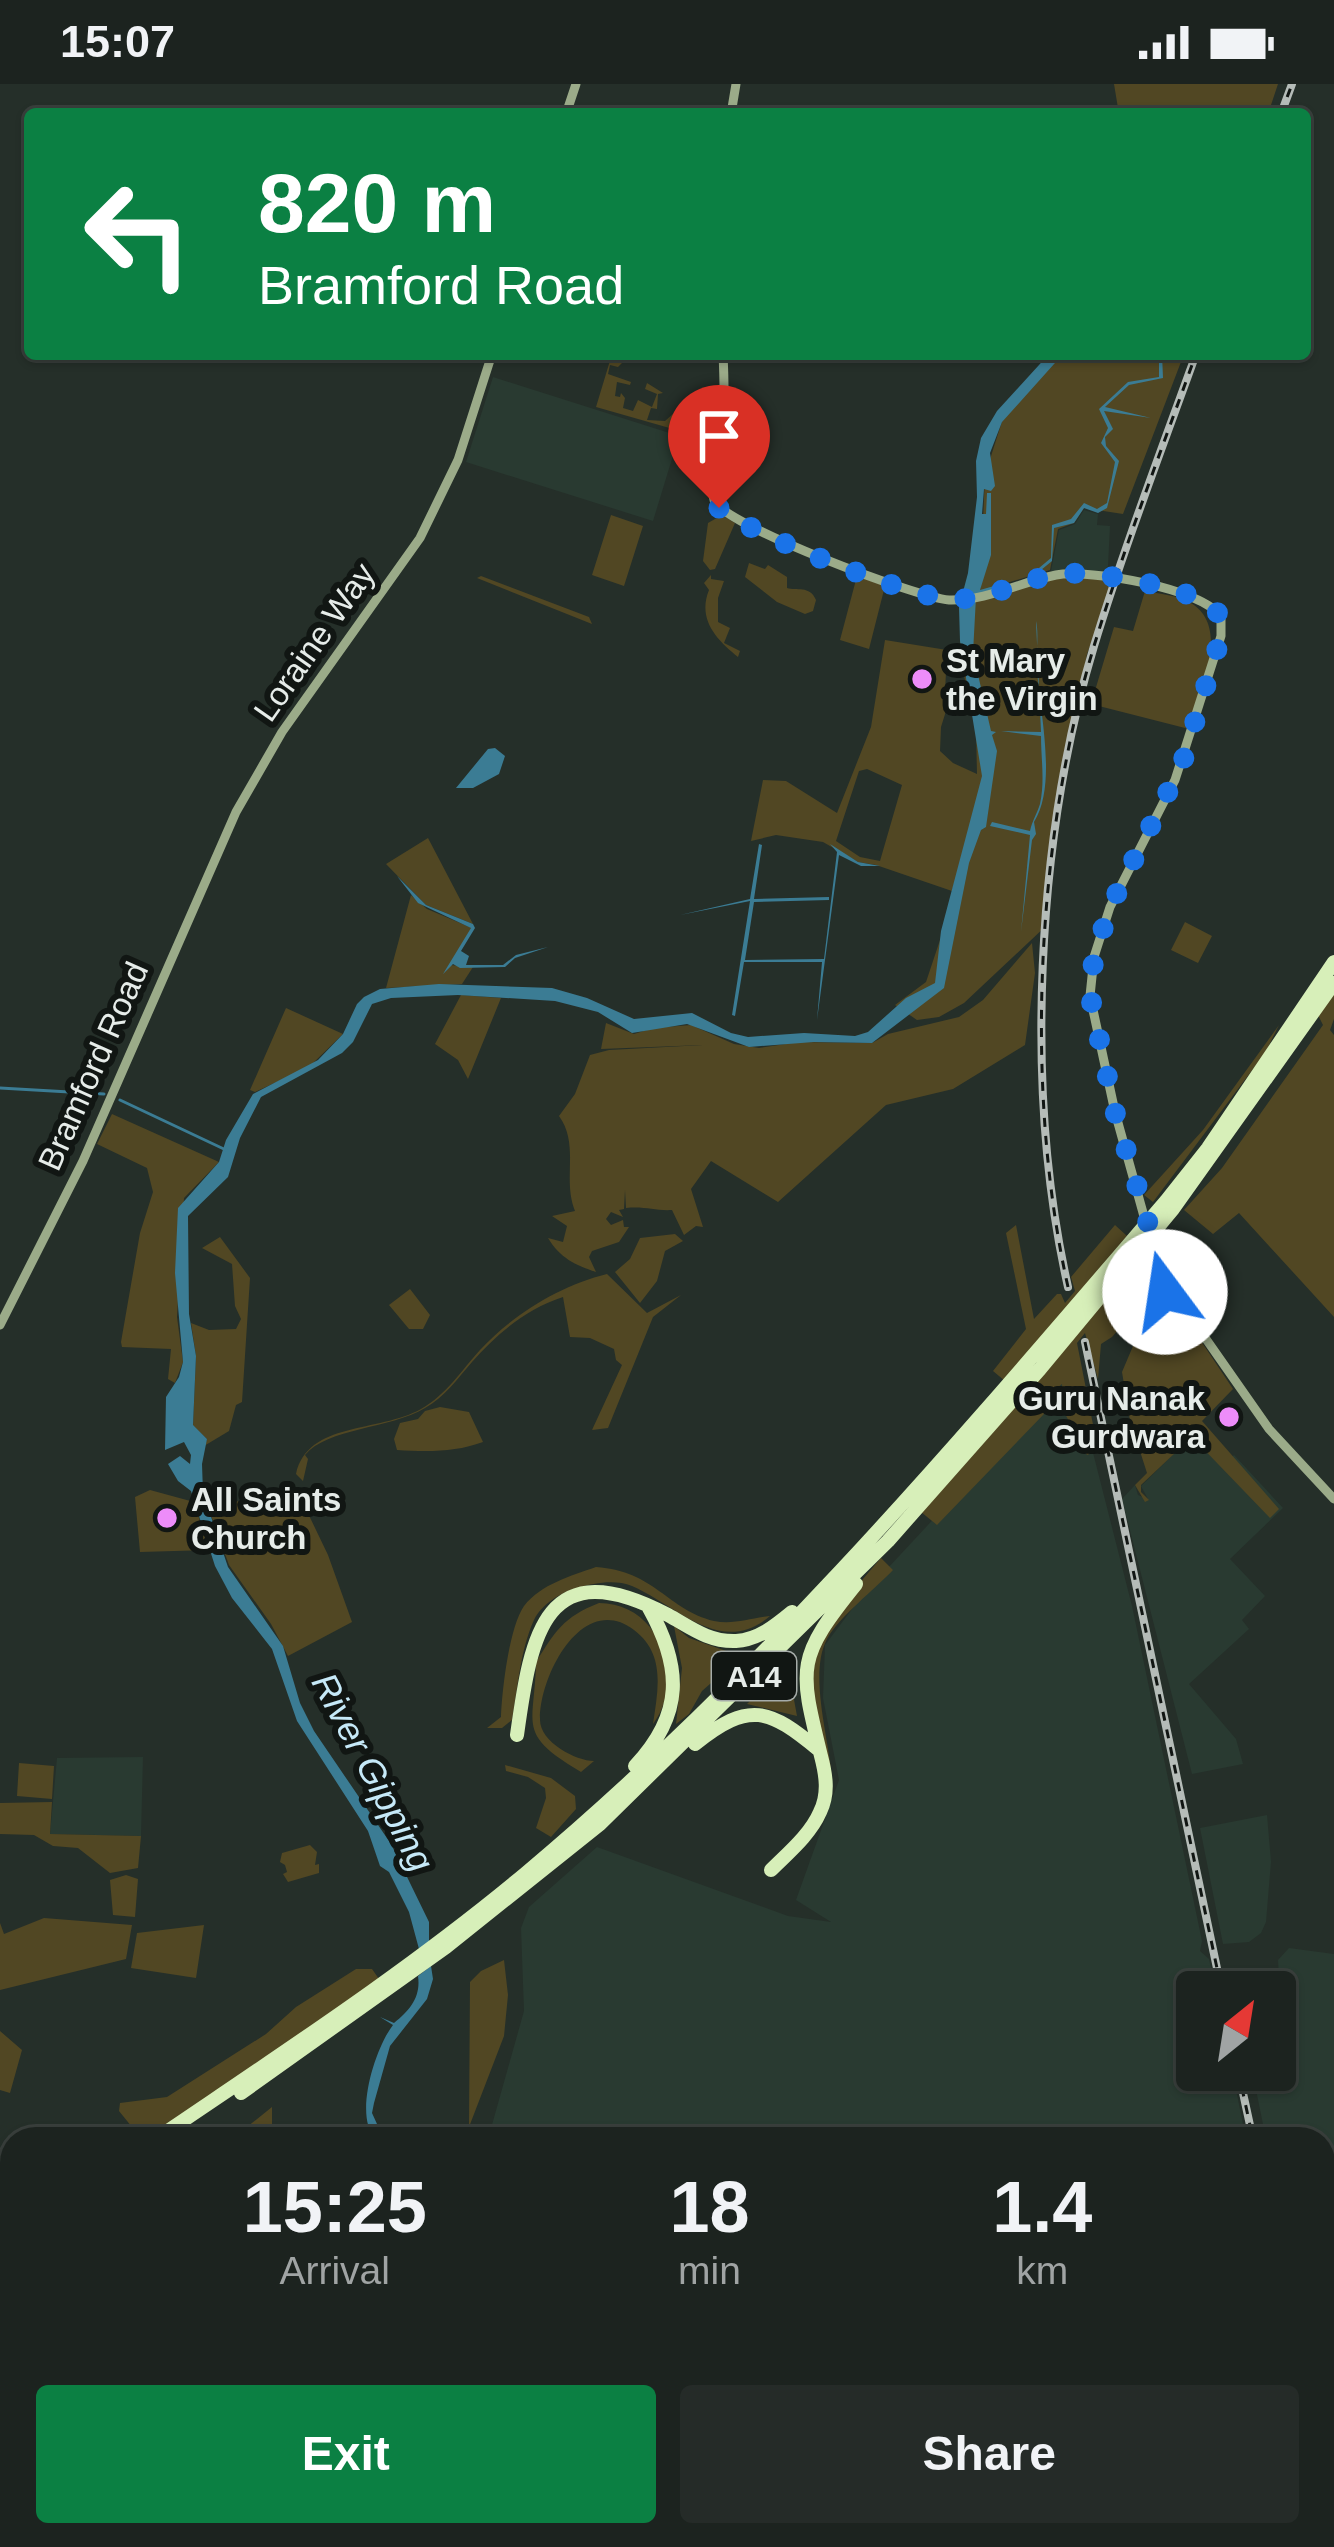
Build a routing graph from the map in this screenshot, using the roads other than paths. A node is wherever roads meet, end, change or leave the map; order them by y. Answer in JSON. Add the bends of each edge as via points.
{"nodes":[{"id":1,"x":490,"y":360,"type":"edge"},
{"id":2,"x":723,"y":360,"type":"edge"},
{"id":3,"x":170,"y":958,"type":"joint"},
{"id":4,"x":1334,"y":962,"type":"edge"},
{"id":5,"x":1334,"y":983,"type":"edge"},
{"id":6,"x":1170,"y":1205,"type":"junction"},
{"id":7,"x":0,"y":1325,"type":"edge"},
{"id":8,"x":1334,"y":1499,"type":"edge"},
{"id":9,"x":882,"y":1538,"type":"junction"},
{"id":10,"x":650,"y":1608,"type":"junction"},
{"id":11,"x":517,"y":1736,"type":"dead end"},
{"id":12,"x":819,"y":1750,"type":"junction"},
{"id":13,"x":611,"y":1800,"type":"junction"},
{"id":14,"x":592,"y":1817,"type":"junction"},
{"id":15,"x":771,"y":1870,"type":"dead end"},
{"id":16,"x":444,"y":1941,"type":"junction"},
{"id":17,"x":372,"y":1995,"type":"junction"},
{"id":18,"x":174,"y":2127,"type":"edge"},
{"id":19,"x":189,"y":2127,"type":"edge"}],
"edges":[{"from":1,"to":3,"type":"main road","name":"Loraine Way","via":[[458,460],[420,538],[260,768]]},
{"from":2,"to":8,"type":"main road","via":[[714,498],[736,519],[933,597],[983,596],[1058,574],[1128,580],[1217,610],[1222,630],[1175,780],[1110,907],[1090,995],[1165,1292],[1268,1429]]},
{"from":3,"to":7,"type":"main road","name":"Bramford Road"},
{"from":4,"to":6,"type":"highway","number":"A14"},
{"from":5,"to":6,"type":"highway","number":"A14"},
{"from":6,"to":9,"type":"highway","number":"A14"},
{"from":9,"to":10,"type":"highway","via":[[862,1544],[778,1624],[746,1640],[704,1636]]},
{"from":9,"to":12,"type":"highway","via":[[811,1650],[805,1692]]},
{"from":9,"to":13,"type":"highway","number":"A14"},
{"from":10,"to":11,"type":"highway","via":[[604,1590],[580,1593],[552,1611],[528,1662]]},
{"from":10,"to":13,"type":"highway","via":[[672,1656],[672,1700],[658,1735]]},
{"from":12,"to":13,"type":"highway","via":[[780,1719],[733,1720],[628,1804]]},
{"from":12,"to":15,"type":"highway","via":[[826,1787],[819,1814]]},
{"from":13,"to":14,"type":"highway","number":"A14"},
{"from":14,"to":16,"type":"highway","number":"A14"},
{"from":14,"to":16,"type":"highway","number":"A14"},
{"from":16,"to":17,"type":"highway","number":"A14"},
{"from":17,"to":18,"type":"highway","number":"A14"},
{"from":17,"to":19,"type":"highway","number":"A14"}]}
